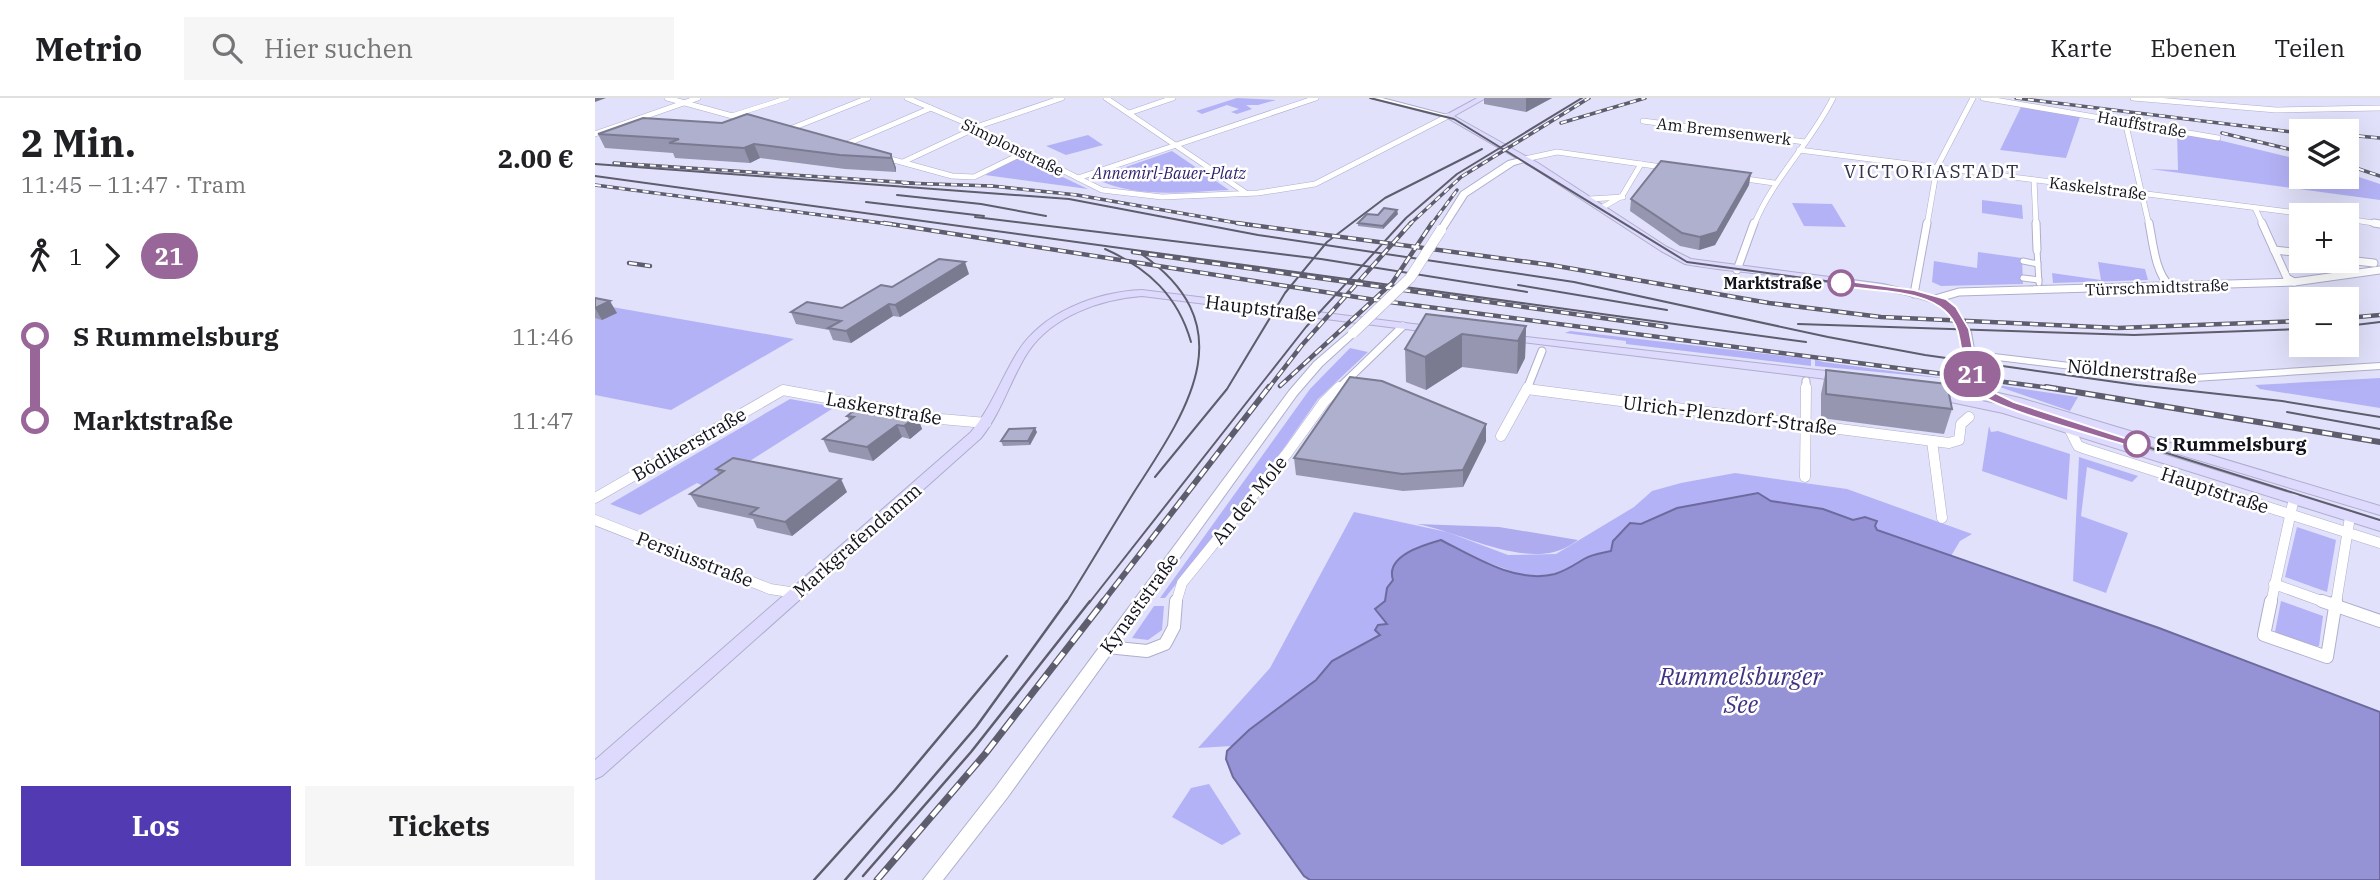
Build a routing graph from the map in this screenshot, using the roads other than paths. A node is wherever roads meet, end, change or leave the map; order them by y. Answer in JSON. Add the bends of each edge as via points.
{"nodes":[{"id":1,"x":667,"y":98,"type":"edge"},
{"id":2,"x":698,"y":98,"type":"edge"},
{"id":3,"x":787,"y":98,"type":"edge"},
{"id":4,"x":868,"y":98,"type":"edge"},
{"id":5,"x":922,"y":98,"type":"edge"},
{"id":6,"x":1062,"y":98,"type":"edge"},
{"id":7,"x":1106,"y":98,"type":"edge"},
{"id":8,"x":1173,"y":98,"type":"edge"},
{"id":9,"x":1316,"y":98,"type":"edge"},
{"id":10,"x":1374,"y":98,"type":"edge"},
{"id":11,"x":1482,"y":98,"type":"edge"},
{"id":12,"x":1833,"y":98,"type":"edge"},
{"id":13,"x":1983,"y":98,"type":"edge"},
{"id":14,"x":2133,"y":98,"type":"edge"},
{"id":15,"x":910,"y":99,"type":"edge"},
{"id":16,"x":1973,"y":99,"type":"edge"},
{"id":17,"x":2181,"y":100,"type":"edge"},
{"id":18,"x":684,"y":103,"type":"junction"},
{"id":19,"x":931,"y":108,"type":"junction"},
{"id":20,"x":2380,"y":108,"type":"edge"},
{"id":21,"x":1129,"y":113,"type":"junction"},
{"id":22,"x":731,"y":116,"type":"junction"},
{"id":23,"x":1448,"y":116,"type":"junction"},
{"id":24,"x":1643,"y":121,"type":"dead end"},
{"id":25,"x":2125,"y":121,"type":"junction"},
{"id":26,"x":756,"y":123,"type":"edge"},
{"id":27,"x":975,"y":128,"type":"junction"},
{"id":28,"x":595,"y":134,"type":"edge"},
{"id":29,"x":798,"y":135,"type":"edge"},
{"id":30,"x":2218,"y":138,"type":"dead end"},
{"id":31,"x":1805,"y":142,"type":"junction"},
{"id":32,"x":830,"y":143,"type":"edge"},
{"id":33,"x":1177,"y":145,"type":"junction"},
{"id":34,"x":841,"y":146,"type":"junction"},
{"id":35,"x":856,"y":150,"type":"edge"},
{"id":36,"x":1799,"y":150,"type":"junction"},
{"id":37,"x":1024,"y":152,"type":"junction"},
{"id":38,"x":876,"y":155,"type":"edge"},
{"id":39,"x":1525,"y":159,"type":"junction"},
{"id":40,"x":902,"y":162,"type":"junction"},
{"id":41,"x":1641,"y":164,"type":"junction"},
{"id":42,"x":1937,"y":167,"type":"junction"},
{"id":43,"x":1676,"y":169,"type":"edge"},
{"id":44,"x":1725,"y":176,"type":"edge"},
{"id":45,"x":1078,"y":178,"type":"junction"},
{"id":46,"x":2034,"y":180,"type":"junction"},
{"id":47,"x":1775,"y":183,"type":"junction"},
{"id":48,"x":1246,"y":193,"type":"junction"},
{"id":49,"x":2142,"y":193,"type":"junction"},
{"id":50,"x":1624,"y":197,"type":"junction"},
{"id":51,"x":1590,"y":199,"type":"junction"},
{"id":52,"x":1603,"y":207,"type":"junction"},
{"id":53,"x":2255,"y":208,"type":"junction"},
{"id":54,"x":2289,"y":212,"type":"edge"},
{"id":55,"x":2359,"y":221,"type":"edge"},
{"id":56,"x":2380,"y":224,"type":"edge"},
{"id":57,"x":2037,"y":250,"type":"joint"},
{"id":58,"x":2274,"y":250,"type":"junction"},
{"id":59,"x":2289,"y":252,"type":"edge"},
{"id":60,"x":2022,"y":261,"type":"dead end"},
{"id":61,"x":2359,"y":263,"type":"edge"},
{"id":62,"x":2038,"y":264,"type":"junction"},
{"id":63,"x":2377,"y":267,"type":"edge"},
{"id":64,"x":1737,"y":270,"type":"junction"},
{"id":65,"x":2023,"y":278,"type":"dead end"},
{"id":66,"x":2294,"y":282,"type":"junction"},
{"id":67,"x":2170,"y":286,"type":"junction"},
{"id":68,"x":1915,"y":290,"type":"junction"},
{"id":69,"x":1935,"y":299,"type":"junction"},
{"id":70,"x":1101,"y":300,"type":"joint"},
{"id":71,"x":1399,"y":329,"type":"junction"},
{"id":72,"x":1449,"y":335,"type":"edge"},
{"id":73,"x":1497,"y":341,"type":"edge"},
{"id":74,"x":1544,"y":347,"type":"junction"},
{"id":75,"x":1969,"y":354,"type":"junction"},
{"id":76,"x":2380,"y":366,"type":"edge"},
{"id":77,"x":1806,"y":380,"type":"junction"},
{"id":78,"x":1527,"y":389,"type":"junction"},
{"id":79,"x":783,"y":390,"type":"joint"},
{"id":80,"x":1916,"y":390,"type":"edge"},
{"id":81,"x":1977,"y":397,"type":"junction"},
{"id":82,"x":1969,"y":417,"type":"dead end"},
{"id":83,"x":986,"y":423,"type":"junction"},
{"id":84,"x":1805,"y":425,"type":"junction"},
{"id":85,"x":2070,"y":430,"type":"junction"},
{"id":86,"x":1501,"y":436,"type":"dead end"},
{"id":87,"x":1932,"y":441,"type":"junction"},
{"id":88,"x":1805,"y":477,"type":"dead end"},
{"id":89,"x":595,"y":498,"type":"edge"},
{"id":90,"x":2294,"y":498,"type":"junction"},
{"id":91,"x":2380,"y":511,"type":"edge"},
{"id":92,"x":2289,"y":514,"type":"junction"},
{"id":93,"x":2350,"y":517,"type":"junction"},
{"id":94,"x":1942,"y":518,"type":"dead end"},
{"id":95,"x":595,"y":520,"type":"edge"},
{"id":96,"x":2380,"y":526,"type":"edge"},
{"id":97,"x":2346,"y":533,"type":"junction"},
{"id":98,"x":2380,"y":543,"type":"edge"},
{"id":99,"x":2274,"y":584,"type":"junction"},
{"id":100,"x":796,"y":593,"type":"junction"},
{"id":101,"x":2336,"y":606,"type":"junction"},
{"id":102,"x":2380,"y":621,"type":"edge"},
{"id":103,"x":1107,"y":647,"type":"junction"},
{"id":104,"x":595,"y":771,"type":"edge"},
{"id":105,"x":932,"y":880,"type":"edge"}],
"edges":[{"from":1,"to":18,"type":"street"},
{"from":2,"to":18,"type":"street"},
{"from":3,"to":22,"type":"street"},
{"from":4,"to":29,"type":"street","via":[[783,130]]},
{"from":5,"to":15,"type":"street"},
{"from":6,"to":27,"type":"street"},
{"from":7,"to":21,"type":"street"},
{"from":8,"to":21,"type":"street"},
{"from":9,"to":33,"type":"street"},
{"from":10,"to":23,"type":"street"},
{"from":11,"to":23,"type":"main road"},
{"from":12,"to":31,"type":"street"},
{"from":13,"to":25,"type":"street","name":"Hauffstraße"},
{"from":14,"to":17,"type":"street"},
{"from":15,"to":19,"type":"street","name":"Simplonstraße"},
{"from":16,"to":42,"type":"street"},
{"from":17,"to":20,"type":"street","via":[[2289,110]]},
{"from":18,"to":22,"type":"street"},
{"from":18,"to":28,"type":"street"},
{"from":19,"to":27,"type":"street","name":"Simplonstraße"},
{"from":19,"to":34,"type":"street"},
{"from":21,"to":33,"type":"street"},
{"from":22,"to":26,"type":"street"},
{"from":23,"to":39,"type":"main road"},
{"from":23,"to":48,"type":"street","name":"Simplonstraße","via":[[1319,183]]},
{"from":24,"to":31,"type":"street","name":"Am Bremsenwerk"},
{"from":25,"to":30,"type":"street","name":"Hauffstraße"},
{"from":25,"to":49,"type":"street"},
{"from":27,"to":37,"type":"street","name":"Simplonstraße"},
{"from":27,"to":40,"type":"street"},
{"from":31,"to":36,"type":"street"},
{"from":32,"to":34,"type":"street"},
{"from":33,"to":45,"type":"street"},
{"from":33,"to":48,"type":"street"},
{"from":34,"to":35,"type":"street"},
{"from":36,"to":42,"type":"street","name":"Kaskelstraße"},
{"from":36,"to":47,"type":"street"},
{"from":37,"to":40,"type":"street","via":[[974,177],[952,176]]},
{"from":37,"to":45,"type":"street","name":"Simplonstraße"},
{"from":38,"to":40,"type":"street"},
{"from":39,"to":41,"type":"street","via":[[1562,153]]},
{"from":39,"to":51,"type":"main road"},
{"from":39,"to":103,"type":"street","name":"Kynaststraße","bridge":true,"via":[[1464,194],[1410,278],[1293,393]]},
{"from":41,"to":43,"type":"street"},
{"from":41,"to":50,"type":"street"},
{"from":42,"to":46,"type":"street","name":"Kaskelstraße"},
{"from":42,"to":68,"type":"street"},
{"from":44,"to":47,"type":"street"},
{"from":45,"to":48,"type":"street","name":"Simplonstraße","via":[[1102,190],[1156,197]]},
{"from":46,"to":49,"type":"street","name":"Kaskelstraße"},
{"from":46,"to":57,"type":"street"},
{"from":47,"to":64,"type":"street","via":[[1759,209]]},
{"from":49,"to":53,"type":"street","name":"Kaskelstraße"},
{"from":49,"to":67,"type":"street","via":[[2164,281]]},
{"from":50,"to":51,"type":"street"},
{"from":50,"to":52,"type":"street"},
{"from":51,"to":52,"type":"main road"},
{"from":52,"to":64,"type":"main road","via":[[1680,258]]},
{"from":53,"to":54,"type":"street","name":"Kaskelstraße"},
{"from":53,"to":58,"type":"street"},
{"from":55,"to":56,"type":"street"},
{"from":57,"to":62,"type":"street"},
{"from":58,"to":59,"type":"street"},
{"from":58,"to":66,"type":"street","via":[[2287,278]]},
{"from":60,"to":62,"type":"street"},
{"from":61,"to":63,"type":"street"},
{"from":62,"to":65,"type":"street","via":[[2039,282]]},
{"from":63,"to":66,"type":"street","name":"Türrschmidtstraße"},
{"from":64,"to":68,"type":"main road","via":[[1775,278]]},
{"from":66,"to":67,"type":"street","name":"Türrschmidtstraße"},
{"from":67,"to":69,"type":"street","name":"Türrschmidtstraße","via":[[1959,292]]},
{"from":68,"to":69,"type":"main road"},
{"from":69,"to":75,"type":"main road","via":[[1955,314]]},
{"from":70,"to":71,"type":"main road","name":"Hauptstraße","via":[[1142,293]]},
{"from":70,"to":83,"type":"main road","name":"Markgrafendamm","via":[[1067,313],[1029,344]]},
{"from":71,"to":72,"type":"main road","name":"Hauptstraße"},
{"from":71,"to":103,"type":"street","name":"An der Mole","via":[[1324,402],[1182,583],[1168,641],[1144,652]]},
{"from":73,"to":74,"type":"main road"},
{"from":74,"to":77,"type":"main road"},
{"from":74,"to":77,"type":"main road","via":[[1850,382]]},
{"from":74,"to":78,"type":"street"},
{"from":75,"to":76,"type":"street","name":"Nöldnerstraße","via":[[2179,379]]},
{"from":75,"to":81,"type":"main road"},
{"from":77,"to":84,"type":"street"},
{"from":78,"to":84,"type":"street","name":"Ulrich-Plenzdorf-Straße"},
{"from":78,"to":86,"type":"street"},
{"from":79,"to":83,"type":"street","name":"Laskerstraße"},
{"from":79,"to":89,"type":"street","name":"Bödikerstraße"},
{"from":80,"to":81,"type":"main road","name":"Hauptstraße"},
{"from":81,"to":85,"type":"main road","name":"Hauptstraße"},
{"from":81,"to":91,"type":"main road","name":"Hauptstraße","via":[[2016,401]]},
{"from":82,"to":87,"type":"street","via":[[1961,424],[1959,440]]},
{"from":83,"to":100,"type":"main road","name":"Markgrafendamm"},
{"from":84,"to":87,"type":"street","name":"Ulrich-Plenzdorf-Straße"},
{"from":84,"to":88,"type":"street"},
{"from":85,"to":90,"type":"main road","name":"Hauptstraße"},
{"from":85,"to":92,"type":"street","name":"Hauptstraße","via":[[2078,446]]},
{"from":87,"to":94,"type":"street"},
{"from":90,"to":92,"type":"street","name":"Hauptstraße"},
{"from":90,"to":93,"type":"main road","name":"Hauptstraße"},
{"from":92,"to":97,"type":"street","name":"Hauptstraße"},
{"from":92,"to":99,"type":"street","name":"Hauptstraße"},
{"from":93,"to":96,"type":"main road","name":"Hauptstraße"},
{"from":93,"to":97,"type":"street","name":"Hauptstraße"},
{"from":95,"to":100,"type":"street","name":"Persiusstraße","via":[[770,589]]},
{"from":97,"to":98,"type":"street","name":"Hauptstraße"},
{"from":97,"to":101,"type":"street","name":"Hauptstraße"},
{"from":99,"to":101,"type":"street"},
{"from":99,"to":101,"type":"street","name":"Hauptstraße","via":[[2264,635],[2327,657]]},
{"from":100,"to":104,"type":"main road","name":"Markgrafendamm"},
{"from":101,"to":102,"type":"street"},
{"from":103,"to":105,"type":"street","name":"Kynaststraße"}]}
